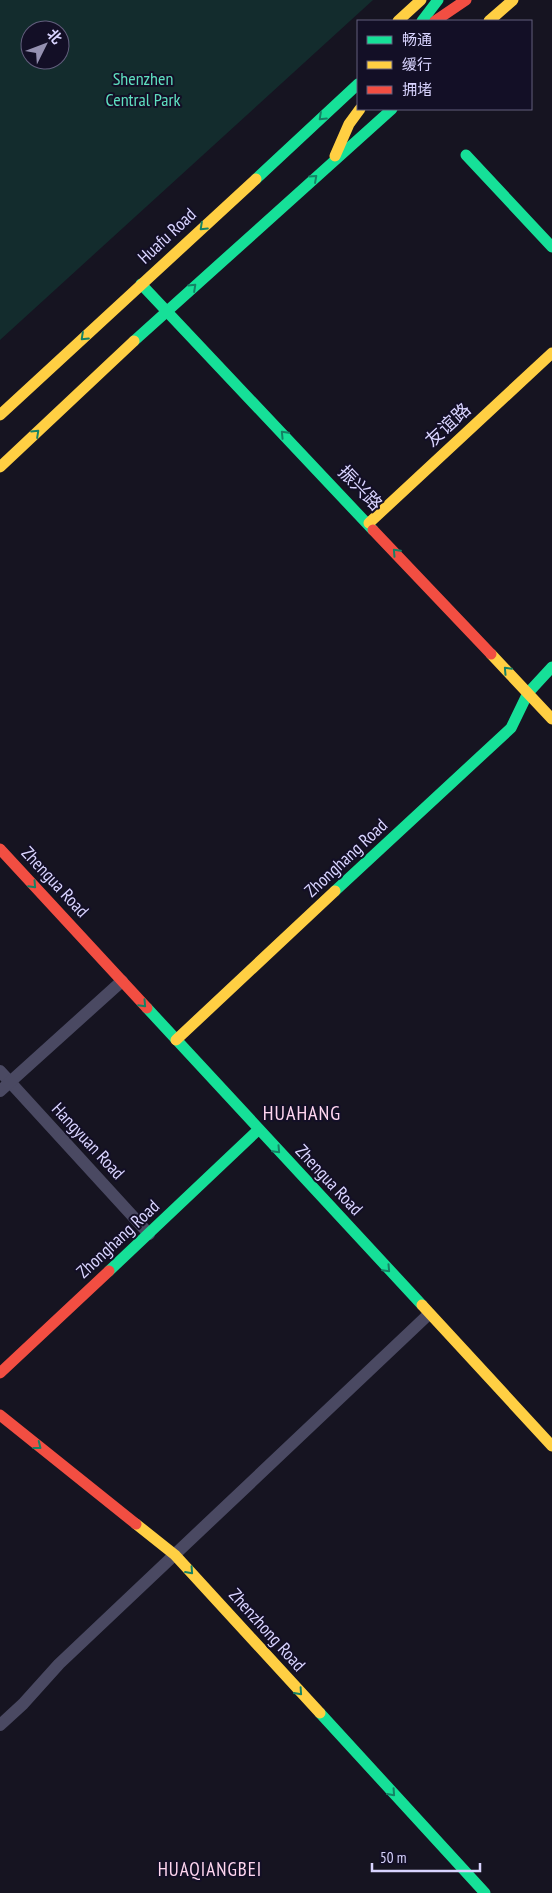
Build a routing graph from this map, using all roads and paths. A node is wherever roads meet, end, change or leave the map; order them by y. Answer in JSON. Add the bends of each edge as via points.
{"nodes":[{"id":1,"x":421,"y":0,"type":"edge"},
{"id":2,"x":438,"y":0,"type":"edge"},
{"id":3,"x":466,"y":0,"type":"edge"},
{"id":4,"x":513,"y":0,"type":"edge"},
{"id":5,"x":399,"y":20,"type":"edge"},
{"id":6,"x":423,"y":20,"type":"edge"},
{"id":7,"x":436,"y":20,"type":"edge"},
{"id":8,"x":490,"y":20,"type":"edge"},
{"id":9,"x":357,"y":85,"type":"edge"},
{"id":10,"x":359,"y":110,"type":"edge"},
{"id":11,"x":391,"y":110,"type":"edge"},
{"id":12,"x":466,"y":155,"type":"dead end"},
{"id":13,"x":331,"y":163,"type":"junction"},
{"id":14,"x":552,"y":248,"type":"edge"},
{"id":15,"x":141,"y":284,"type":"junction"},
{"id":16,"x":167,"y":311,"type":"junction"},
{"id":17,"x":552,"y":353,"type":"edge"},
{"id":18,"x":0,"y":415,"type":"edge"},
{"id":19,"x":0,"y":467,"type":"edge"},
{"id":20,"x":369,"y":522,"type":"junction"},
{"id":21,"x":552,"y":667,"type":"edge"},
{"id":22,"x":528,"y":694,"type":"junction"},
{"id":23,"x":552,"y":719,"type":"edge"},
{"id":24,"x":0,"y":849,"type":"edge"},
{"id":25,"x":122,"y":981,"type":"junction"},
{"id":26,"x":176,"y":1040,"type":"junction"},
{"id":27,"x":0,"y":1071,"type":"edge"},
{"id":28,"x":5,"y":1086,"type":"edge"},
{"id":29,"x":258,"y":1130,"type":"junction"},
{"id":30,"x":150,"y":1234,"type":"junction"},
{"id":31,"x":429,"y":1314,"type":"junction"},
{"id":32,"x":0,"y":1372,"type":"edge"},
{"id":33,"x":0,"y":1416,"type":"edge"},
{"id":34,"x":552,"y":1446,"type":"edge"},
{"id":35,"x":175,"y":1555,"type":"junction"},
{"id":36,"x":0,"y":1725,"type":"edge"},
{"id":37,"x":485,"y":1893,"type":"edge"}],
"edges":[{"from":1,"to":5,"type":"main road"},
{"from":2,"to":6,"type":"main road"},
{"from":3,"to":7,"type":"main road"},
{"from":4,"to":8,"type":"main road"},
{"from":9,"to":15,"type":"main road","name":"Huafu Road","one_way":true},
{"from":10,"to":13,"type":"main road"},
{"from":11,"to":13,"type":"main road"},
{"from":12,"to":14,"type":"main road"},
{"from":16,"to":13,"type":"main road","one_way":true},
{"from":15,"to":16,"type":"main road","name":"振兴路"},
{"from":15,"to":18,"type":"main road","name":"Huafu Road","one_way":true},
{"from":19,"to":16,"type":"main road","one_way":true},
{"from":20,"to":16,"type":"main road","name":"振兴路","one_way":true},
{"from":17,"to":20,"type":"main road","name":"友谊路"},
{"from":22,"to":20,"type":"main road","name":"振兴路","one_way":true},
{"from":21,"to":22,"type":"main road","name":"Zhonghang Road"},
{"from":22,"to":23,"type":"main road","name":"振兴路"},
{"from":22,"to":26,"type":"main road","name":"Zhonghang Road","via":[[511,728]]},
{"from":24,"to":25,"type":"main road","name":"Zhengua Road","one_way":true},
{"from":25,"to":26,"type":"main road","name":"Zhengua Road","one_way":true},
{"from":25,"to":28,"type":"street"},
{"from":26,"to":29,"type":"main road","name":"Zhengua Road"},
{"from":27,"to":28,"type":"street","name":"Hangyuan Road"},
{"from":28,"to":30,"type":"street","name":"Hangyuan Road"},
{"from":29,"to":30,"type":"main road","name":"Zhonghang Road"},
{"from":29,"to":31,"type":"main road","name":"Zhengua Road","one_way":true},
{"from":30,"to":32,"type":"main road","name":"Zhonghang Road"},
{"from":31,"to":34,"type":"main road","name":"Zhengua Road"},
{"from":31,"to":35,"type":"street"},
{"from":33,"to":35,"type":"main road","name":"Zhenzhong Road","one_way":true},
{"from":35,"to":36,"type":"street","via":[[59,1664]]},
{"from":35,"to":37,"type":"main road","name":"Zhenzhong Road","one_way":true}]}
